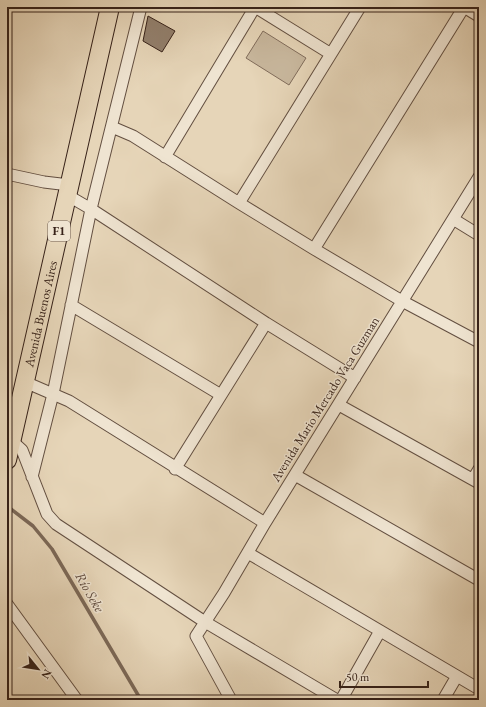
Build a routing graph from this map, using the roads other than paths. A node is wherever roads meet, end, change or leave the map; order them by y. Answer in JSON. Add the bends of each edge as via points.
{"nodes":[{"id":1,"x":109,"y":7,"type":"edge"},
{"id":2,"x":141,"y":7,"type":"edge"},
{"id":3,"x":360,"y":7,"type":"edge"},
{"id":4,"x":465,"y":7,"type":"edge"},
{"id":5,"x":479,"y":15,"type":"edge"},
{"id":6,"x":331,"y":54,"type":"junction"},
{"id":7,"x":112,"y":127,"type":"junction"},
{"id":8,"x":165,"y":157,"type":"junction"},
{"id":9,"x":7,"y":174,"type":"edge"},
{"id":10,"x":479,"y":177,"type":"edge"},
{"id":11,"x":68,"y":190,"type":"junction"},
{"id":12,"x":239,"y":203,"type":"junction"},
{"id":13,"x":91,"y":209,"type":"junction"},
{"id":14,"x":453,"y":219,"type":"junction"},
{"id":15,"x":479,"y":235,"type":"edge"},
{"id":16,"x":314,"y":249,"type":"junction"},
{"id":17,"x":402,"y":301,"type":"junction"},
{"id":18,"x":71,"y":305,"type":"junction"},
{"id":19,"x":266,"y":323,"type":"junction"},
{"id":20,"x":479,"y":342,"type":"edge"},
{"id":21,"x":355,"y":378,"type":"junction"},
{"id":22,"x":25,"y":382,"type":"junction"},
{"id":23,"x":52,"y":394,"type":"junction"},
{"id":24,"x":221,"y":396,"type":"junction"},
{"id":25,"x":339,"y":405,"type":"junction"},
{"id":26,"x":12,"y":417,"type":"edge"},
{"id":27,"x":9,"y":452,"type":"edge"},
{"id":28,"x":175,"y":468,"type":"junction"},
{"id":29,"x":295,"y":475,"type":"junction"},
{"id":30,"x":32,"y":477,"type":"junction"},
{"id":31,"x":477,"y":477,"type":"edge"},
{"id":32,"x":265,"y":523,"type":"junction"},
{"id":33,"x":248,"y":552,"type":"junction"},
{"id":34,"x":479,"y":580,"type":"edge"},
{"id":35,"x":7,"y":604,"type":"edge"},
{"id":36,"x":205,"y":622,"type":"junction"},
{"id":37,"x":380,"y":631,"type":"junction"},
{"id":38,"x":457,"y":676,"type":"junction"},
{"id":39,"x":479,"y":688,"type":"edge"},
{"id":40,"x":77,"y":700,"type":"edge"},
{"id":41,"x":231,"y":700,"type":"edge"},
{"id":42,"x":337,"y":700,"type":"edge"},
{"id":43,"x":341,"y":700,"type":"edge"},
{"id":44,"x":444,"y":700,"type":"edge"}],
"edges":[{"from":1,"to":11,"type":"highway","name":"Avenida Buenos Aires","number":"F1"},
{"from":2,"to":7,"type":"street"},
{"from":3,"to":6,"type":"street"},
{"from":4,"to":5,"type":"street"},
{"from":4,"to":16,"type":"street"},
{"from":6,"to":8,"type":"street","via":[[255,7]]},
{"from":6,"to":12,"type":"street"},
{"from":7,"to":8,"type":"street","via":[[133,136]]},
{"from":7,"to":13,"type":"street"},
{"from":8,"to":12,"type":"street"},
{"from":9,"to":11,"type":"street"},
{"from":10,"to":14,"type":"street","name":"Avenida Mario Mercado Vaca Guzman"},
{"from":11,"to":13,"type":"street"},
{"from":11,"to":22,"type":"highway","name":"Avenida Buenos Aires","number":"F1"},
{"from":12,"to":16,"type":"street"},
{"from":13,"to":18,"type":"street"},
{"from":13,"to":19,"type":"street"},
{"from":14,"to":15,"type":"street"},
{"from":14,"to":17,"type":"street","name":"Avenida Mario Mercado Vaca Guzman"},
{"from":16,"to":17,"type":"street"},
{"from":17,"to":20,"type":"street"},
{"from":17,"to":21,"type":"street","name":"Avenida Mario Mercado Vaca Guzman"},
{"from":18,"to":23,"type":"street"},
{"from":18,"to":24,"type":"street"},
{"from":19,"to":21,"type":"street"},
{"from":19,"to":24,"type":"street"},
{"from":21,"to":25,"type":"street","name":"Avenida Mario Mercado Vaca Guzman"},
{"from":22,"to":23,"type":"street"},
{"from":22,"to":26,"type":"highway","name":"Avenida Buenos Aires","number":"F1"},
{"from":23,"to":28,"type":"street","via":[[69,401]]},
{"from":23,"to":30,"type":"street"},
{"from":24,"to":28,"type":"street"},
{"from":25,"to":29,"type":"street","name":"Avenida Mario Mercado Vaca Guzman"},
{"from":25,"to":31,"type":"street"},
{"from":26,"to":27,"type":"highway","name":"Avenida Buenos Aires","number":"F1"},
{"from":27,"to":30,"type":"street","via":[[22,450]]},
{"from":28,"to":32,"type":"street"},
{"from":29,"to":32,"type":"street","name":"Avenida Mario Mercado Vaca Guzman"},
{"from":29,"to":34,"type":"street"},
{"from":30,"to":36,"type":"street","via":[[47,514],[56,524]]},
{"from":32,"to":33,"type":"street","name":"Avenida Mario Mercado Vaca Guzman"},
{"from":33,"to":36,"type":"street","name":"Avenida Mario Mercado Vaca Guzman"},
{"from":33,"to":37,"type":"street"},
{"from":35,"to":40,"type":"street"},
{"from":36,"to":41,"type":"street","name":"Avenida Mario Mercado Vaca Guzman","via":[[196,636]]},
{"from":36,"to":42,"type":"street"},
{"from":37,"to":38,"type":"street"},
{"from":37,"to":43,"type":"street"},
{"from":38,"to":39,"type":"street"},
{"from":38,"to":44,"type":"street"}]}
